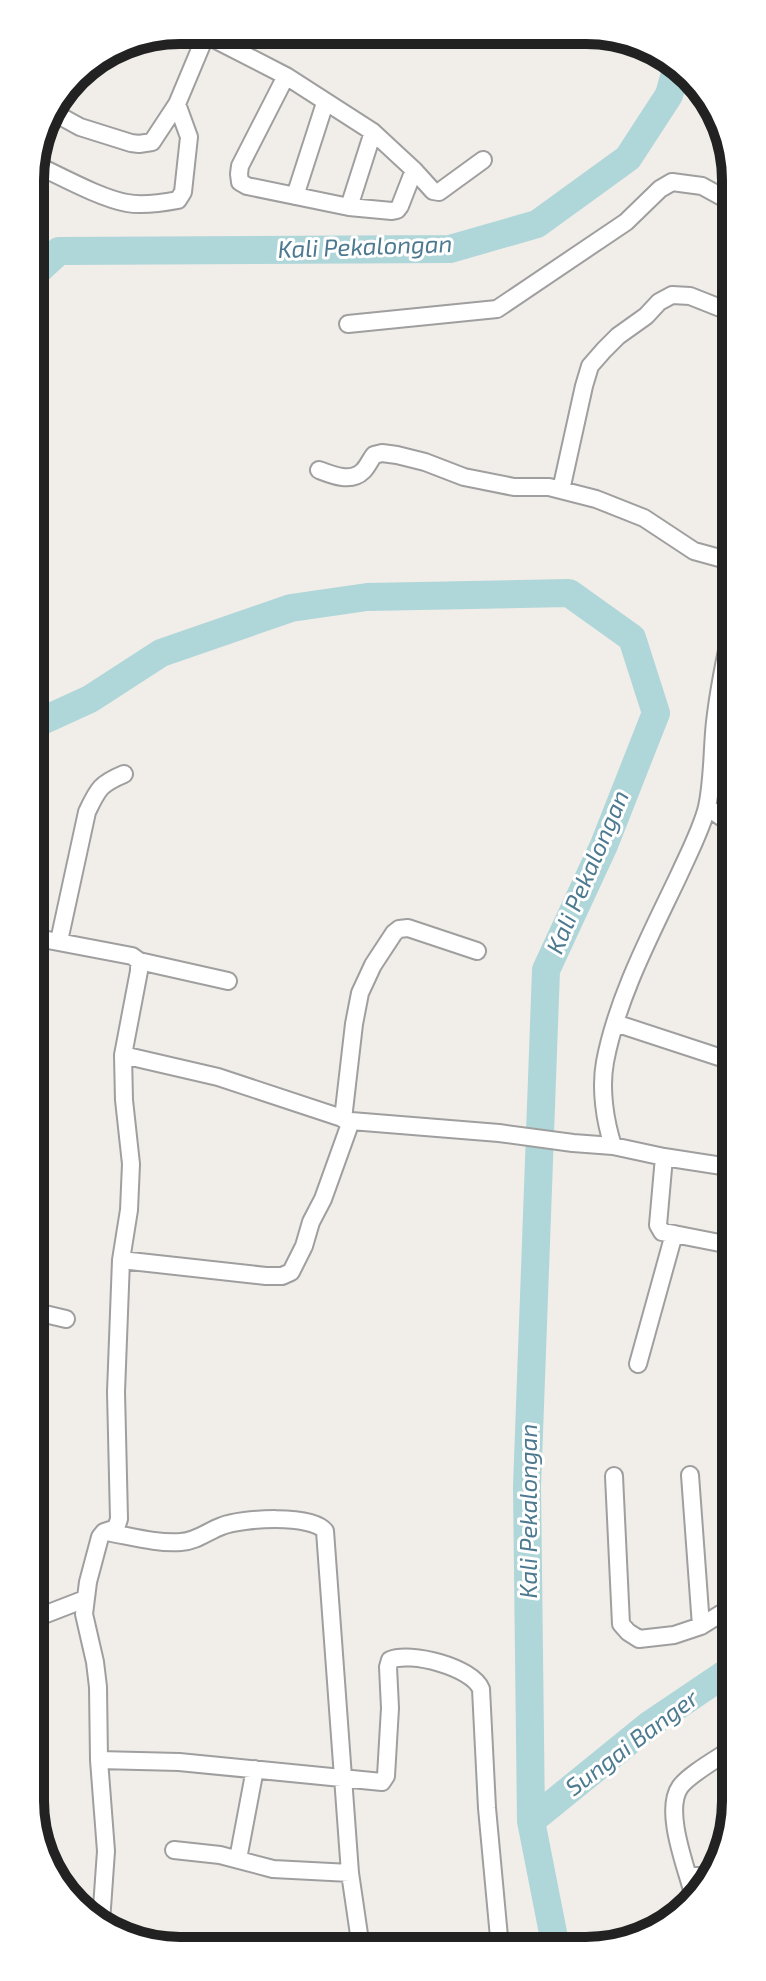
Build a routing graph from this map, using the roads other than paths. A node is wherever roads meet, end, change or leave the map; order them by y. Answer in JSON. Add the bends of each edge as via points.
{"nodes":[{"id":1,"x":202,"y":44,"type":"edge"},
{"id":2,"x":221,"y":44,"type":"edge"},
{"id":3,"x":286,"y":76,"type":"junction"},
{"id":4,"x":325,"y":103,"type":"junction"},
{"id":5,"x":177,"y":104,"type":"junction"},
{"id":6,"x":60,"y":116,"type":"edge"},
{"id":7,"x":373,"y":132,"type":"junction"},
{"id":8,"x":483,"y":160,"type":"dead end"},
{"id":9,"x":44,"y":169,"type":"edge"},
{"id":10,"x":414,"y":170,"type":"junction"},
{"id":11,"x":295,"y":196,"type":"junction"},
{"id":12,"x":722,"y":197,"type":"edge"},
{"id":13,"x":349,"y":207,"type":"junction"},
{"id":14,"x":722,"y":309,"type":"edge"},
{"id":15,"x":348,"y":324,"type":"dead end"},
{"id":16,"x":319,"y":470,"type":"dead end"},
{"id":17,"x":561,"y":490,"type":"junction"},
{"id":18,"x":722,"y":559,"type":"edge"},
{"id":19,"x":722,"y":676,"type":"edge"},
{"id":20,"x":124,"y":774,"type":"dead end"},
{"id":21,"x":707,"y":807,"type":"junction"},
{"id":22,"x":722,"y":818,"type":"edge"},
{"id":23,"x":44,"y":939,"type":"edge"},
{"id":24,"x":59,"y":941,"type":"junction"},
{"id":25,"x":477,"y":951,"type":"dead end"},
{"id":26,"x":139,"y":961,"type":"junction"},
{"id":27,"x":228,"y":981,"type":"dead end"},
{"id":28,"x":615,"y":1023,"type":"junction"},
{"id":29,"x":123,"y":1055,"type":"junction"},
{"id":30,"x":722,"y":1058,"type":"edge"},
{"id":31,"x":347,"y":1120,"type":"junction"},
{"id":32,"x":613,"y":1146,"type":"junction"},
{"id":33,"x":664,"y":1157,"type":"junction"},
{"id":34,"x":722,"y":1166,"type":"edge"},
{"id":35,"x":674,"y":1234,"type":"junction"},
{"id":36,"x":722,"y":1243,"type":"edge"},
{"id":37,"x":121,"y":1260,"type":"junction"},
{"id":38,"x":44,"y":1314,"type":"edge"},
{"id":39,"x":66,"y":1319,"type":"dead end"},
{"id":40,"x":638,"y":1364,"type":"dead end"},
{"id":41,"x":690,"y":1475,"type":"dead end"},
{"id":42,"x":614,"y":1476,"type":"dead end"},
{"id":43,"x":104,"y":1532,"type":"junction"},
{"id":44,"x":85,"y":1599,"type":"junction"},
{"id":45,"x":722,"y":1613,"type":"edge"},
{"id":46,"x":44,"y":1615,"type":"edge"},
{"id":47,"x":701,"y":1626,"type":"junction"},
{"id":48,"x":722,"y":1756,"type":"edge"},
{"id":49,"x":99,"y":1760,"type":"junction"},
{"id":50,"x":255,"y":1769,"type":"junction"},
{"id":51,"x":342,"y":1778,"type":"junction"},
{"id":52,"x":174,"y":1850,"type":"dead end"},
{"id":53,"x":238,"y":1859,"type":"junction"},
{"id":54,"x":350,"y":1873,"type":"junction"},
{"id":55,"x":696,"y":1881,"type":"edge"},
{"id":56,"x":102,"y":1912,"type":"edge"},
{"id":57,"x":359,"y":1937,"type":"edge"},
{"id":58,"x":499,"y":1937,"type":"edge"}],
"edges":[{"from":1,"to":5,"type":"street"},
{"from":2,"to":3,"type":"street"},
{"from":3,"to":4,"type":"street"},
{"from":3,"to":11,"type":"street","via":[[239,174],[247,186]]},
{"from":4,"to":7,"type":"street"},
{"from":4,"to":11,"type":"street"},
{"from":5,"to":6,"type":"street","via":[[152,142],[139,144]]},
{"from":5,"to":9,"type":"street","via":[[189,137],[178,200],[126,203]]},
{"from":7,"to":10,"type":"street"},
{"from":7,"to":13,"type":"street"},
{"from":8,"to":10,"type":"street","via":[[439,192]]},
{"from":10,"to":13,"type":"street","via":[[397,210]]},
{"from":11,"to":13,"type":"street"},
{"from":12,"to":15,"type":"street","via":[[702,186],[672,182],[626,222],[497,309]]},
{"from":14,"to":17,"type":"street","via":[[672,295],[604,350],[590,366]]},
{"from":16,"to":17,"type":"street","via":[[337,477],[359,475],[374,455],[388,453],[478,480]]},
{"from":17,"to":18,"type":"street","via":[[644,518],[694,551]]},
{"from":19,"to":21,"type":"street"},
{"from":20,"to":24,"type":"street","via":[[106,781],[87,812]]},
{"from":21,"to":22,"type":"street"},
{"from":21,"to":28,"type":"street"},
{"from":23,"to":24,"type":"street"},
{"from":24,"to":26,"type":"street"},
{"from":25,"to":31,"type":"street","via":[[411,929],[394,933],[360,993]]},
{"from":26,"to":27,"type":"street"},
{"from":26,"to":29,"type":"street"},
{"from":28,"to":30,"type":"street"},
{"from":28,"to":32,"type":"street","via":[[605,1065],[605,1110]]},
{"from":29,"to":31,"type":"street","via":[[218,1077]]},
{"from":29,"to":37,"type":"street","via":[[131,1164]]},
{"from":31,"to":32,"type":"street"},
{"from":31,"to":37,"type":"street","via":[[323,1199],[291,1272],[266,1276]]},
{"from":32,"to":33,"type":"street"},
{"from":33,"to":34,"type":"street"},
{"from":33,"to":35,"type":"street","via":[[658,1225],[662,1232]]},
{"from":35,"to":36,"type":"street"},
{"from":35,"to":40,"type":"street"},
{"from":37,"to":43,"type":"street","via":[[119,1519],[116,1528]]},
{"from":38,"to":39,"type":"street"},
{"from":41,"to":47,"type":"street"},
{"from":42,"to":47,"type":"street","via":[[621,1624],[639,1639]]},
{"from":43,"to":44,"type":"street"},
{"from":43,"to":51,"type":"street","via":[[170,1542],[194,1540],[242,1520],[322,1526]]},
{"from":44,"to":46,"type":"street"},
{"from":44,"to":49,"type":"street","via":[[97,1673]]},
{"from":45,"to":47,"type":"street"},
{"from":48,"to":55,"type":"street","via":[[681,1785],[676,1795],[675,1821],[690,1883]]},
{"from":49,"to":50,"type":"street"},
{"from":49,"to":56,"type":"street","via":[[106,1851]]},
{"from":50,"to":51,"type":"street"},
{"from":50,"to":53,"type":"street"},
{"from":51,"to":54,"type":"street"},
{"from":51,"to":58,"type":"street","via":[[385,1779],[392,1659],[440,1662],[478,1681]]},
{"from":52,"to":53,"type":"street"},
{"from":53,"to":54,"type":"street","via":[[273,1869]]},
{"from":54,"to":57,"type":"street"}]}
